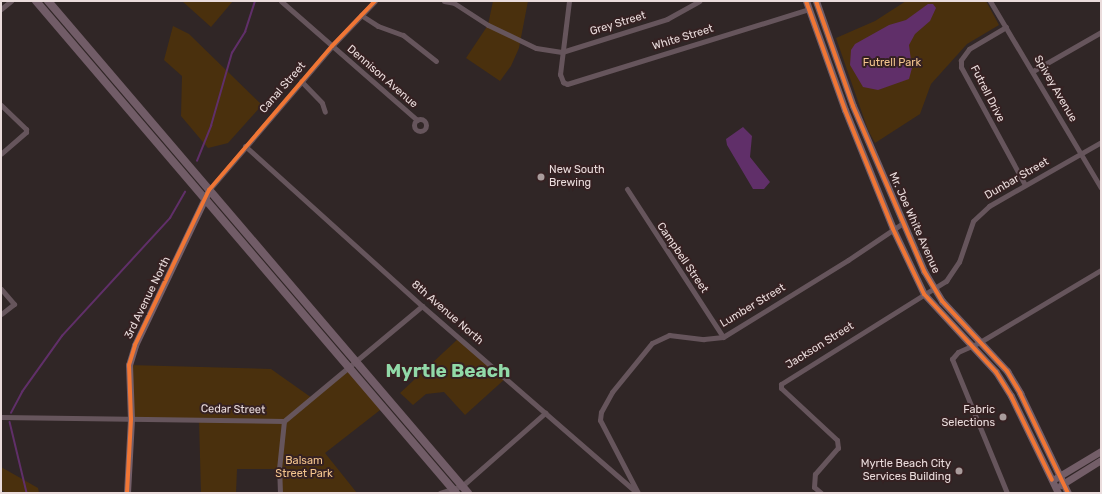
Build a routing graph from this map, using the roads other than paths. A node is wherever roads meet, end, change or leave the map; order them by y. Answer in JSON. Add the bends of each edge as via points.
{"nodes":[{"id":1,"x":11,"y":1,"type":"edge"},
{"id":2,"x":36,"y":1,"type":"edge"},
{"id":3,"x":48,"y":1,"type":"edge"},
{"id":4,"x":281,"y":1,"type":"edge"},
{"id":5,"x":375,"y":1,"type":"edge"},
{"id":6,"x":444,"y":1,"type":"edge"},
{"id":7,"x":569,"y":1,"type":"edge"},
{"id":8,"x":699,"y":1,"type":"edge"},
{"id":9,"x":806,"y":1,"type":"edge"},
{"id":10,"x":816,"y":1,"type":"edge"},
{"id":11,"x":990,"y":1,"type":"edge"},
{"id":12,"x":1,"y":9,"type":"edge"},
{"id":13,"x":809,"y":9,"type":"junction"},
{"id":14,"x":361,"y":15,"type":"junction"},
{"id":15,"x":1006,"y":27,"type":"junction"},
{"id":16,"x":1101,"y":32,"type":"edge"},
{"id":17,"x":332,"y":46,"type":"junction"},
{"id":18,"x":562,"y":52,"type":"junction"},
{"id":19,"x":436,"y":61,"type":"dead end"},
{"id":20,"x":1032,"y":70,"type":"junction"},
{"id":21,"x":301,"y":82,"type":"junction"},
{"id":22,"x":1,"y":105,"type":"edge"},
{"id":23,"x":325,"y":112,"type":"dead end"},
{"id":24,"x":417,"y":120,"type":"dead end"},
{"id":25,"x":1101,"y":142,"type":"edge"},
{"id":26,"x":245,"y":146,"type":"junction"},
{"id":27,"x":1,"y":154,"type":"edge"},
{"id":28,"x":1081,"y":154,"type":"junction"},
{"id":29,"x":1025,"y":185,"type":"junction"},
{"id":30,"x":1101,"y":188,"type":"edge"},
{"id":31,"x":627,"y":189,"type":"dead end"},
{"id":32,"x":209,"y":190,"type":"junction"},
{"id":33,"x":205,"y":198,"type":"junction"},
{"id":34,"x":903,"y":223,"type":"junction"},
{"id":35,"x":893,"y":229,"type":"junction"},
{"id":36,"x":1101,"y":270,"type":"edge"},
{"id":37,"x":934,"y":288,"type":"junction"},
{"id":38,"x":1,"y":289,"type":"edge"},
{"id":39,"x":924,"y":294,"type":"junction"},
{"id":40,"x":422,"y":306,"type":"junction"},
{"id":41,"x":1,"y":314,"type":"edge"},
{"id":42,"x":723,"y":337,"type":"junction"},
{"id":43,"x":980,"y":342,"type":"junction"},
{"id":44,"x":971,"y":346,"type":"junction"},
{"id":45,"x":355,"y":361,"type":"junction"},
{"id":46,"x":348,"y":367,"type":"junction"},
{"id":47,"x":545,"y":413,"type":"junction"},
{"id":48,"x":1,"y":417,"type":"edge"},
{"id":49,"x":130,"y":419,"type":"junction"},
{"id":50,"x":284,"y":421,"type":"junction"},
{"id":51,"x":1101,"y":451,"type":"edge"},
{"id":52,"x":1101,"y":460,"type":"edge"},
{"id":53,"x":1059,"y":476,"type":"junction"},
{"id":54,"x":1052,"y":480,"type":"junction"},
{"id":55,"x":1063,"y":483,"type":"junction"},
{"id":56,"x":462,"y":486,"type":"junction"},
{"id":57,"x":455,"y":491,"type":"edge"},
{"id":58,"x":1057,"y":491,"type":"edge"},
{"id":59,"x":127,"y":493,"type":"edge"},
{"id":60,"x":280,"y":493,"type":"edge"},
{"id":61,"x":440,"y":493,"type":"edge"},
{"id":62,"x":468,"y":493,"type":"edge"},
{"id":63,"x":637,"y":493,"type":"edge"},
{"id":64,"x":821,"y":493,"type":"edge"},
{"id":65,"x":1007,"y":493,"type":"edge"},
{"id":66,"x":1068,"y":493,"type":"edge"}],
"edges":[{"from":1,"to":12,"type":"street"},
{"from":2,"to":33,"type":"main road"},
{"from":3,"to":32,"type":"main road"},
{"from":4,"to":17,"type":"street","name":"Dennison Avenue"},
{"from":5,"to":14,"type":"street","name":"Canal Street"},
{"from":6,"to":18,"type":"street","via":[[454,3],[488,25],[536,48]]},
{"from":7,"to":18,"type":"street"},
{"from":8,"to":18,"type":"street","name":"Grey Street","via":[[667,19]]},
{"from":9,"to":13,"type":"main road","name":"Mr. Joe White Avenue"},
{"from":10,"to":34,"type":"main road","name":"Mr. Joe White Avenue","via":[[853,106]]},
{"from":11,"to":15,"type":"street","name":"Spivey Avenue"},
{"from":13,"to":18,"type":"street","name":"White Street","via":[[576,82],[563,82],[560,74]]},
{"from":13,"to":35,"type":"main road","name":"Mr. Joe White Avenue"},
{"from":14,"to":17,"type":"street","name":"Canal Street"},
{"from":14,"to":19,"type":"street","via":[[378,26],[403,35]]},
{"from":15,"to":20,"type":"street","name":"Spivey Avenue"},
{"from":15,"to":29,"type":"street","name":"Futrell Drive","via":[[969,49],[961,60],[961,67]]},
{"from":16,"to":20,"type":"street"},
{"from":17,"to":21,"type":"street","name":"Canal Street"},
{"from":17,"to":24,"type":"street","name":"Dennison Avenue"},
{"from":20,"to":28,"type":"street","name":"Spivey Avenue"},
{"from":21,"to":23,"type":"street","via":[[322,103]]},
{"from":21,"to":26,"type":"street","name":"Canal Street"},
{"from":22,"to":27,"type":"street","via":[[26,129],[26,132]]},
{"from":25,"to":28,"type":"street","name":"Dunbar Street"},
{"from":26,"to":32,"type":"street","name":"Canal Street"},
{"from":26,"to":40,"type":"street","name":"8th Avenue North"},
{"from":28,"to":29,"type":"street","name":"Dunbar Street"},
{"from":28,"to":30,"type":"street","name":"Spivey Avenue"},
{"from":29,"to":37,"type":"street","name":"Dunbar Street","via":[[988,206],[978,216],[972,224],[952,274]]},
{"from":31,"to":42,"type":"street","name":"Campbell Street"},
{"from":32,"to":33,"type":"main road","name":"3rd Avenue North"},
{"from":32,"to":45,"type":"main road"},
{"from":33,"to":46,"type":"main road"},
{"from":33,"to":49,"type":"main road","name":"3rd Avenue North","via":[[135,345],[129,365]]},
{"from":34,"to":35,"type":"street","name":"Lumber Street"},
{"from":34,"to":37,"type":"main road","name":"Mr. Joe White Avenue"},
{"from":35,"to":39,"type":"main road","name":"Mr. Joe White Avenue"},
{"from":35,"to":42,"type":"street","name":"Lumber Street","via":[[848,260]]},
{"from":36,"to":43,"type":"street"},
{"from":37,"to":39,"type":"street","name":"Jackson Street"},
{"from":37,"to":43,"type":"main road","name":"Mr. Joe White Avenue","via":[[942,301]]},
{"from":38,"to":41,"type":"street","via":[[14,304]]},
{"from":39,"to":44,"type":"main road","name":"Mr. Joe White Avenue"},
{"from":39,"to":64,"type":"street","name":"Jackson Street","via":[[781,384],[781,388],[837,440],[838,448],[815,474],[814,486]]},
{"from":40,"to":45,"type":"street"},
{"from":40,"to":47,"type":"street","name":"8th Avenue North"},
{"from":42,"to":63,"type":"street","name":"Lumber Street","via":[[704,339],[679,334],[660,337],[636,360],[601,412],[600,420]]},
{"from":43,"to":44,"type":"street"},
{"from":43,"to":53,"type":"main road","name":"Mr. Joe White Avenue","via":[[1007,371],[1020,393]]},
{"from":44,"to":54,"type":"main road","name":"Mr. Joe White Avenue","via":[[996,372],[1011,396]]},
{"from":44,"to":65,"type":"street","via":[[954,356],[953,362]]},
{"from":45,"to":46,"type":"street"},
{"from":45,"to":56,"type":"main road"},
{"from":46,"to":50,"type":"street"},
{"from":46,"to":57,"type":"main road"},
{"from":47,"to":56,"type":"street"},
{"from":47,"to":63,"type":"street","name":"8th Avenue North"},
{"from":48,"to":49,"type":"street","name":"Cedar Street"},
{"from":49,"to":50,"type":"street","name":"Cedar Street"},
{"from":49,"to":59,"type":"main road","name":"3rd Avenue North"},
{"from":50,"to":60,"type":"street","via":[[279,469]]},
{"from":51,"to":53,"type":"main road"},
{"from":52,"to":55,"type":"main road"},
{"from":53,"to":54,"type":"main road"},
{"from":53,"to":55,"type":"main road","name":"Mr. Joe White Avenue"},
{"from":54,"to":58,"type":"main road","name":"Mr. Joe White Avenue"},
{"from":55,"to":58,"type":"main road"},
{"from":55,"to":66,"type":"main road","name":"Mr. Joe White Avenue"},
{"from":56,"to":57,"type":"street"},
{"from":56,"to":62,"type":"main road"},
{"from":57,"to":61,"type":"street"}]}
